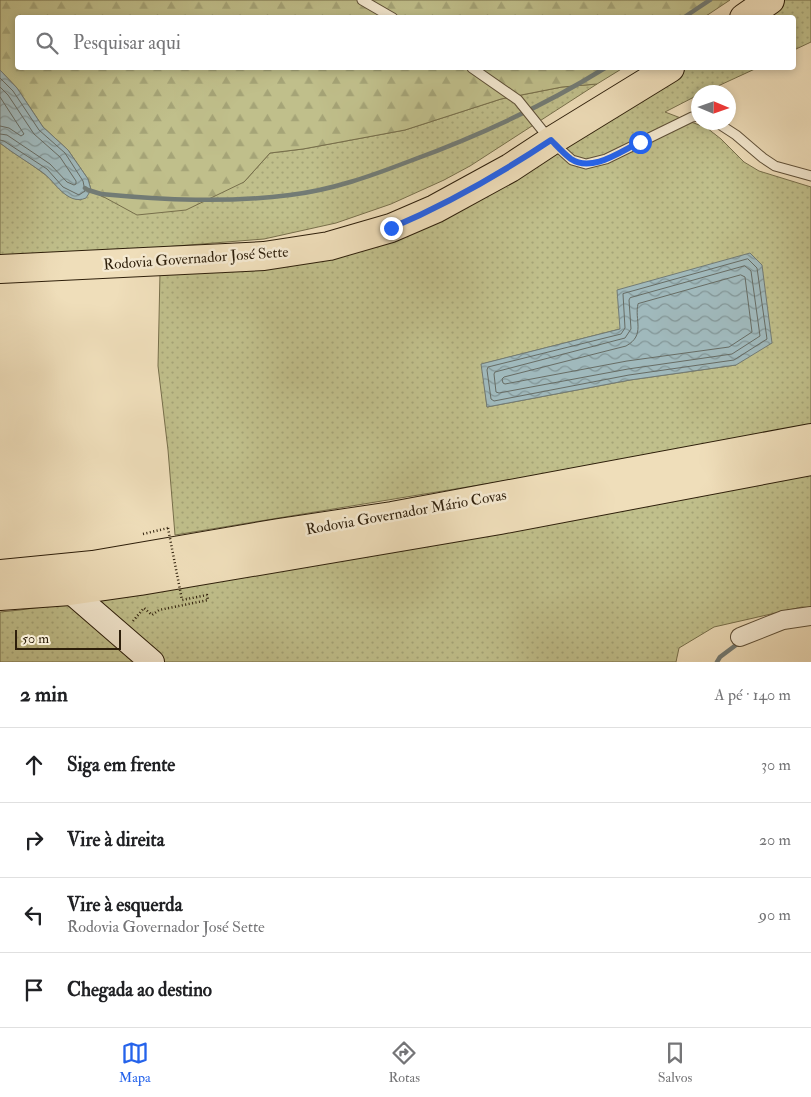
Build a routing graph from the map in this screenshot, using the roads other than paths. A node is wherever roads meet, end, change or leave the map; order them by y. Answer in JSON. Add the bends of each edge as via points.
{"nodes":[{"id":1,"x":362,"y":0,"type":"edge"},
{"id":2,"x":770,"y":0,"type":"edge"},
{"id":3,"x":388,"y":15,"type":"edge"},
{"id":4,"x":748,"y":15,"type":"edge"},
{"id":5,"x":475,"y":70,"type":"edge"},
{"id":6,"x":667,"y":70,"type":"edge"},
{"id":7,"x":691,"y":117,"type":"edge"},
{"id":8,"x":728,"y":130,"type":"edge"},
{"id":9,"x":562,"y":134,"type":"junction"},
{"id":10,"x":811,"y":176,"type":"edge"},
{"id":11,"x":0,"y":269,"type":"edge"},
{"id":12,"x":811,"y":438,"type":"edge"},
{"id":13,"x":811,"y":461,"type":"edge"},
{"id":14,"x":0,"y":574,"type":"edge"},
{"id":15,"x":70,"y":591,"type":"junction"},
{"id":16,"x":0,"y":596,"type":"edge"},
{"id":17,"x":811,"y":616,"type":"edge"},
{"id":18,"x":740,"y":637,"type":"dead end"},
{"id":19,"x":152,"y":662,"type":"edge"}],
"edges":[{"from":1,"to":3,"type":"lane"},
{"from":2,"to":4,"type":"main road"},
{"from":5,"to":9,"type":"lane","via":[[518,100],[533,118]]},
{"from":6,"to":9,"type":"main road","name":"Rodovia Governador José Sette"},
{"from":7,"to":9,"type":"lane","via":[[606,159],[586,164],[572,160]]},
{"from":8,"to":10,"type":"lane","via":[[775,166]]},
{"from":9,"to":11,"type":"main road","name":"Rodovia Governador José Sette","via":[[510,168],[435,209],[391,228],[329,246],[264,256]]},
{"from":12,"to":14,"type":"main road","name":"Rodovia Governador Mário Covas","via":[[392,516],[94,565]]},
{"from":13,"to":15,"type":"main road","name":"Rodovia Governador Mário Covas","via":[[500,520]]},
{"from":15,"to":16,"type":"main road","name":"Rodovia Governador Mário Covas"},
{"from":15,"to":19,"type":"street"},
{"from":17,"to":18,"type":"street","via":[[783,620]]}]}
